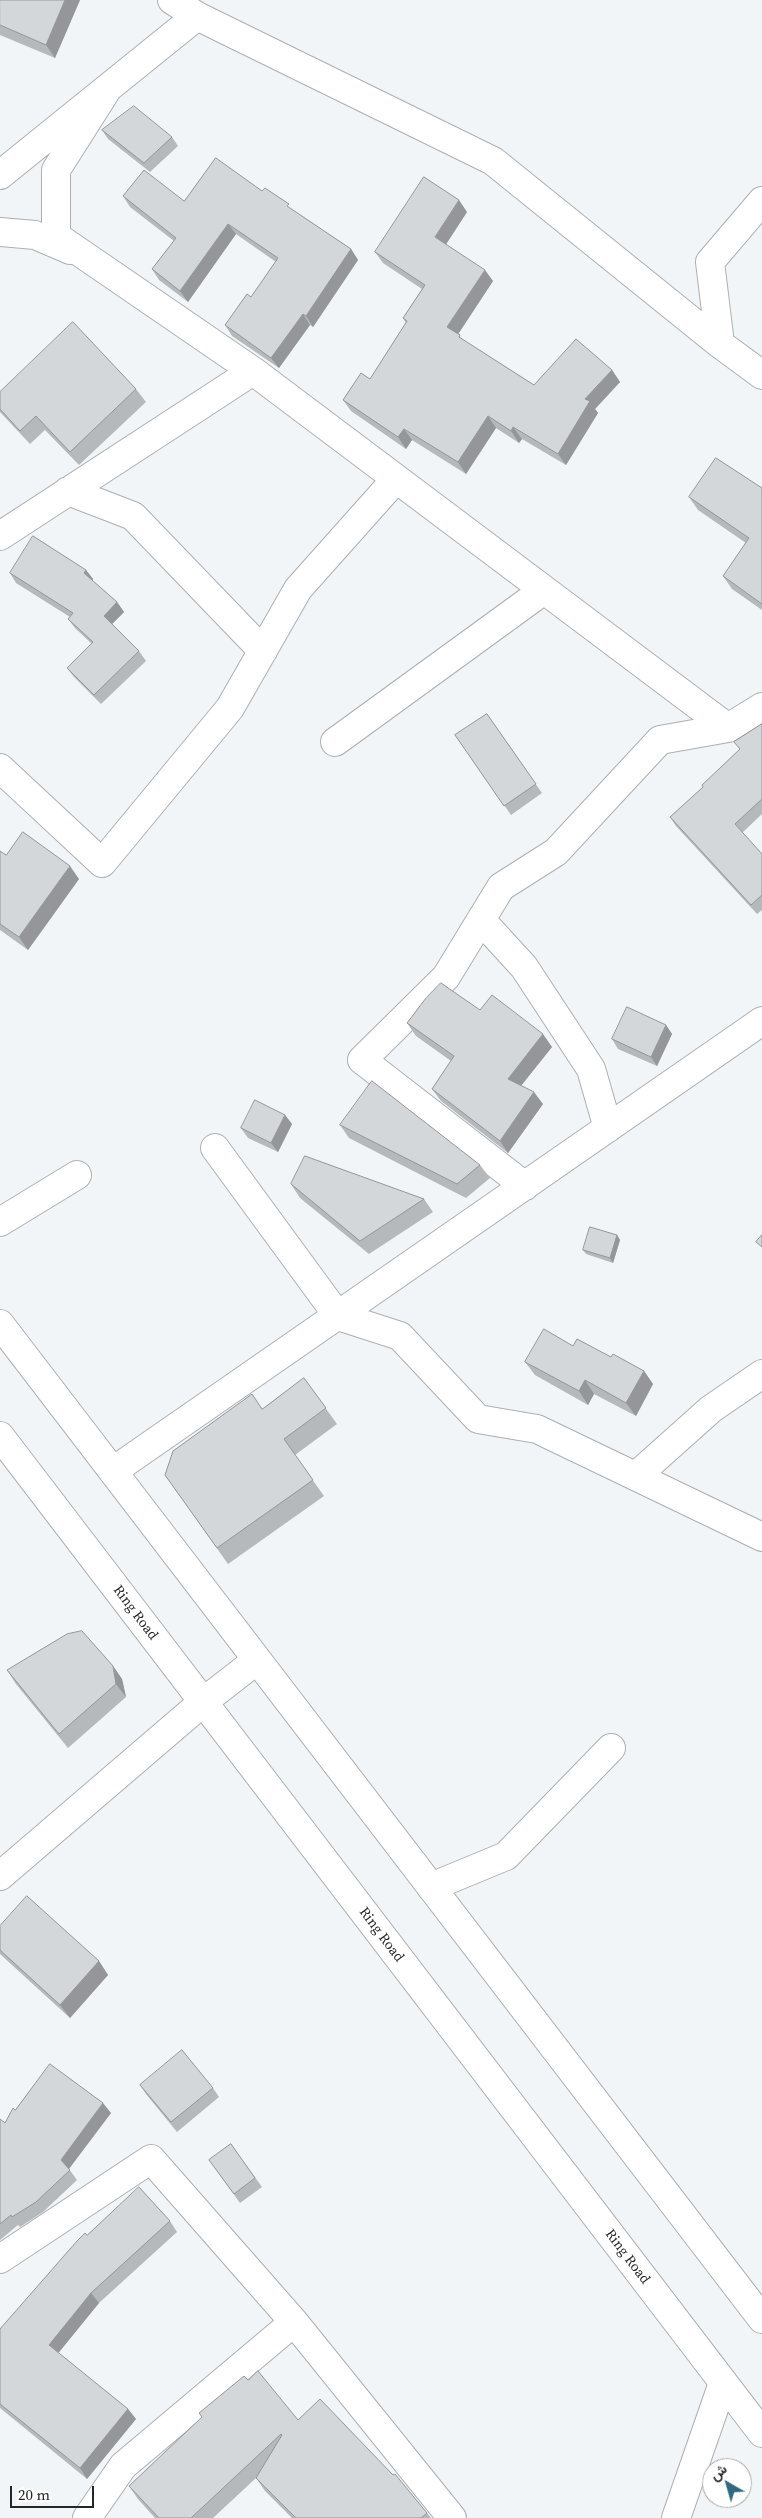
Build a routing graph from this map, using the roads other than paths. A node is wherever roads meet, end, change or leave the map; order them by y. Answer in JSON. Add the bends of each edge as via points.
{"nodes":[{"id":1,"x":172,"y":0,"type":"edge"},
{"id":2,"x":197,"y":16,"type":"junction"},
{"id":3,"x":108,"y":88,"type":"junction"},
{"id":4,"x":0,"y":175,"type":"edge"},
{"id":5,"x":762,"y":201,"type":"edge"},
{"id":6,"x":0,"y":232,"type":"edge"},
{"id":7,"x":83,"y":255,"type":"junction"},
{"id":8,"x":720,"y":344,"type":"junction"},
{"id":9,"x":253,"y":371,"type":"junction"},
{"id":10,"x":762,"y":375,"type":"edge"},
{"id":11,"x":396,"y":479,"type":"junction"},
{"id":12,"x":68,"y":492,"type":"junction"},
{"id":13,"x":0,"y":536,"type":"edge"},
{"id":14,"x":544,"y":590,"type":"junction"},
{"id":15,"x":263,"y":651,"type":"junction"},
{"id":16,"x":762,"y":707,"type":"edge"},
{"id":17,"x":728,"y":728,"type":"junction"},
{"id":18,"x":335,"y":742,"type":"dead end"},
{"id":19,"x":0,"y":768,"type":"edge"},
{"id":20,"x":481,"y":920,"type":"junction"},
{"id":21,"x":762,"y":1022,"type":"edge"},
{"id":22,"x":608,"y":1128,"type":"junction"},
{"id":23,"x":215,"y":1148,"type":"dead end"},
{"id":24,"x":77,"y":1175,"type":"dead end"},
{"id":25,"x":525,"y":1186,"type":"junction"},
{"id":26,"x":0,"y":1222,"type":"edge"},
{"id":27,"x":338,"y":1316,"type":"junction"},
{"id":28,"x":0,"y":1324,"type":"edge"},
{"id":29,"x":762,"y":1374,"type":"edge"},
{"id":30,"x":0,"y":1436,"type":"edge"},
{"id":31,"x":113,"y":1471,"type":"junction"},
{"id":32,"x":636,"y":1476,"type":"junction"},
{"id":33,"x":762,"y":1537,"type":"edge"},
{"id":34,"x":257,"y":1660,"type":"junction"},
{"id":35,"x":203,"y":1702,"type":"junction"},
{"id":36,"x":612,"y":1748,"type":"dead end"},
{"id":37,"x":0,"y":1876,"type":"edge"},
{"id":38,"x":431,"y":1887,"type":"junction"},
{"id":39,"x":0,"y":2259,"type":"edge"},
{"id":40,"x":762,"y":2319,"type":"edge"},
{"id":41,"x":294,"y":2322,"type":"junction"},
{"id":42,"x":723,"y":2383,"type":"junction"},
{"id":43,"x":762,"y":2433,"type":"edge"},
{"id":44,"x":87,"y":2518,"type":"edge"},
{"id":45,"x":452,"y":2518,"type":"edge"},
{"id":46,"x":676,"y":2518,"type":"edge"}],
"edges":[{"from":1,"to":2,"type":"street"},
{"from":2,"to":3,"type":"street"},
{"from":2,"to":8,"type":"street","via":[[493,161]]},
{"from":3,"to":4,"type":"street"},
{"from":3,"to":7,"type":"street","via":[[56,170],[56,236]]},
{"from":5,"to":8,"type":"street","via":[[710,262]]},
{"from":6,"to":7,"type":"street","via":[[35,234]]},
{"from":7,"to":9,"type":"street"},
{"from":8,"to":10,"type":"street"},
{"from":9,"to":11,"type":"street"},
{"from":9,"to":12,"type":"street"},
{"from":11,"to":14,"type":"street"},
{"from":11,"to":15,"type":"street","via":[[298,589]]},
{"from":12,"to":13,"type":"street"},
{"from":12,"to":15,"type":"street","via":[[134,516]]},
{"from":14,"to":17,"type":"street"},
{"from":14,"to":18,"type":"street"},
{"from":15,"to":19,"type":"street","via":[[230,708],[102,863]]},
{"from":16,"to":17,"type":"street"},
{"from":17,"to":20,"type":"street","via":[[660,740],[556,852],[501,886]]},
{"from":20,"to":22,"type":"street","via":[[524,967],[591,1069]]},
{"from":20,"to":25,"type":"street","via":[[446,978],[362,1060]]},
{"from":21,"to":22,"type":"street"},
{"from":22,"to":25,"type":"street"},
{"from":23,"to":27,"type":"street"},
{"from":24,"to":26,"type":"street"},
{"from":25,"to":27,"type":"street"},
{"from":27,"to":31,"type":"street"},
{"from":27,"to":32,"type":"street","via":[[400,1336],[478,1419],[537,1429]]},
{"from":28,"to":31,"type":"street"},
{"from":29,"to":32,"type":"street","via":[[711,1409]]},
{"from":30,"to":35,"type":"street","name":"Ring Road"},
{"from":31,"to":34,"type":"street"},
{"from":32,"to":33,"type":"street"},
{"from":34,"to":35,"type":"street"},
{"from":34,"to":38,"type":"street"},
{"from":35,"to":37,"type":"street"},
{"from":35,"to":42,"type":"street","name":"Ring Road"},
{"from":36,"to":38,"type":"street","via":[[506,1856]]},
{"from":38,"to":40,"type":"street"},
{"from":39,"to":41,"type":"street","via":[[151,2159]]},
{"from":41,"to":44,"type":"street","via":[[123,2466]]},
{"from":41,"to":45,"type":"street"},
{"from":42,"to":43,"type":"street","name":"Ring Road"},
{"from":42,"to":46,"type":"street"}]}
